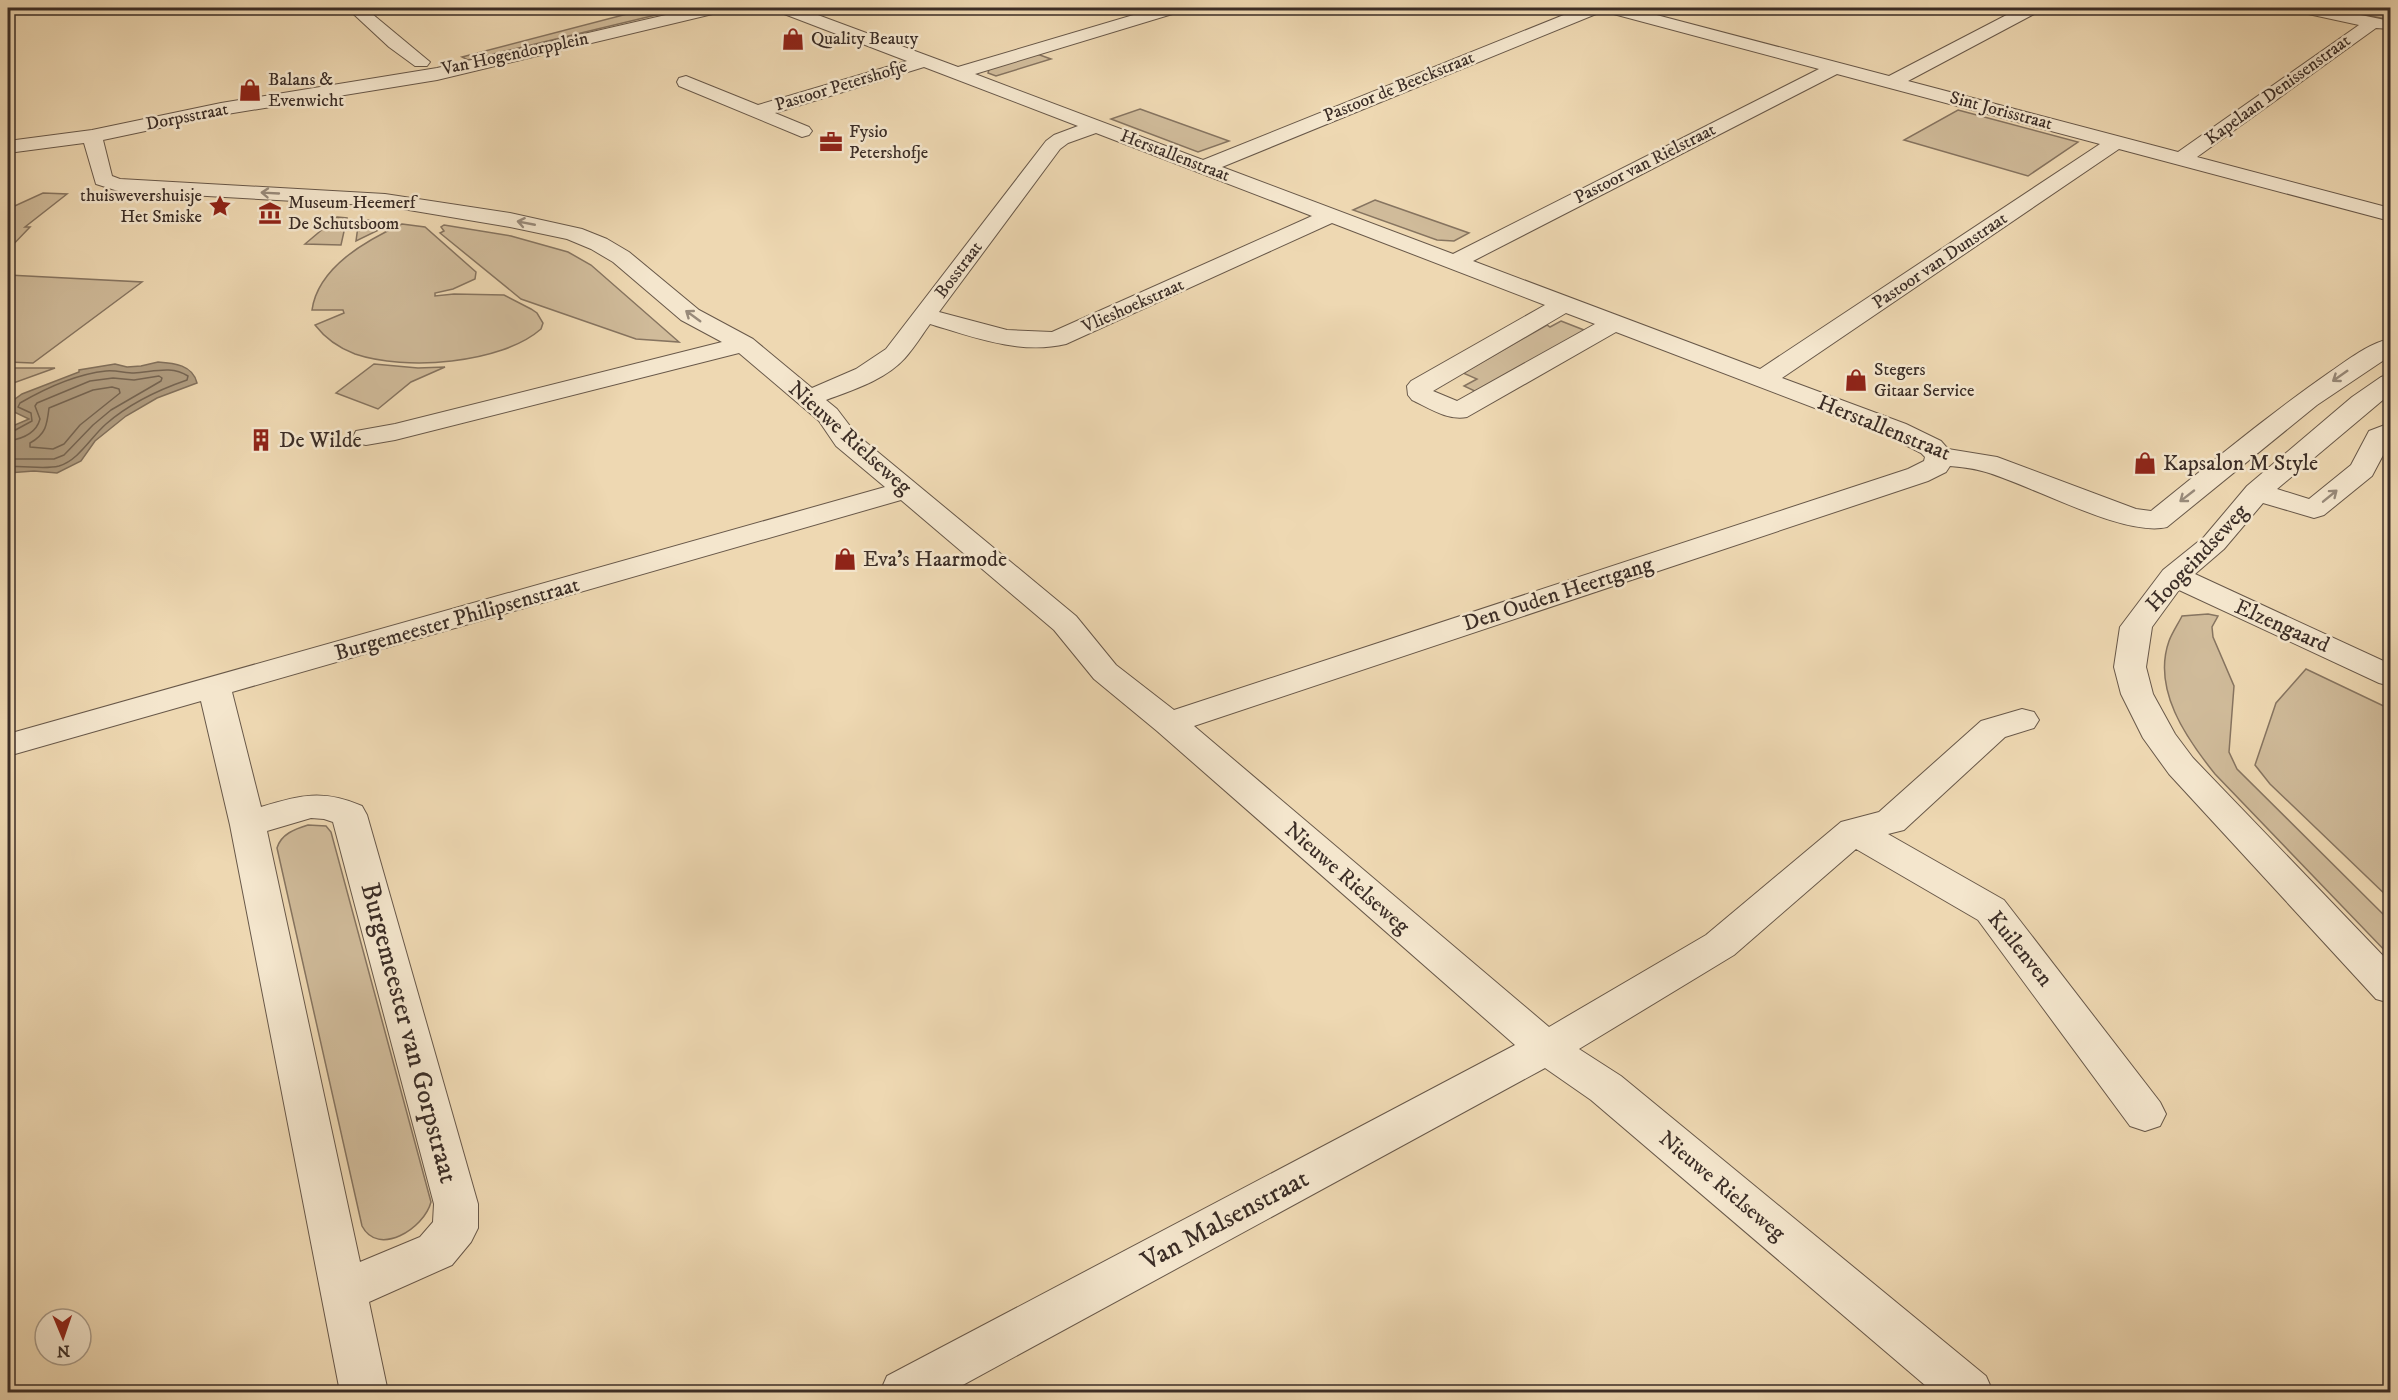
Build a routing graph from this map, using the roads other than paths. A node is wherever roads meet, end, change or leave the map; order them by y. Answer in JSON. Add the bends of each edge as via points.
{"nodes":[{"id":1,"x":355,"y":8,"type":"edge"},
{"id":2,"x":715,"y":8,"type":"edge"},
{"id":3,"x":785,"y":8,"type":"edge"},
{"id":4,"x":1173,"y":8,"type":"edge"},
{"id":5,"x":1595,"y":8,"type":"edge"},
{"id":6,"x":1612,"y":8,"type":"edge"},
{"id":7,"x":1674,"y":8,"type":"edge"},
{"id":8,"x":2032,"y":8,"type":"edge"},
{"id":9,"x":2305,"y":8,"type":"edge"},
{"id":10,"x":1650,"y":18,"type":"junction"},
{"id":11,"x":2382,"y":24,"type":"edge"},
{"id":12,"x":514,"y":38,"type":"dead end"},
{"id":13,"x":925,"y":61,"type":"junction"},
{"id":14,"x":421,"y":62,"type":"junction"},
{"id":15,"x":1836,"y":67,"type":"junction"},
{"id":16,"x":958,"y":73,"type":"junction"},
{"id":17,"x":437,"y":74,"type":"junction"},
{"id":18,"x":686,"y":82,"type":"dead end"},
{"id":19,"x":1893,"y":82,"type":"junction"},
{"id":20,"x":757,"y":112,"type":"junction"},
{"id":21,"x":1096,"y":126,"type":"junction"},
{"id":22,"x":802,"y":131,"type":"dead end"},
{"id":23,"x":92,"y":136,"type":"junction"},
{"id":24,"x":2116,"y":142,"type":"junction"},
{"id":25,"x":8,"y":147,"type":"edge"},
{"id":26,"x":2182,"y":159,"type":"junction"},
{"id":27,"x":1203,"y":167,"type":"junction"},
{"id":28,"x":1332,"y":215,"type":"junction"},
{"id":29,"x":2391,"y":215,"type":"edge"},
{"id":30,"x":1454,"y":262,"type":"junction"},
{"id":31,"x":1564,"y":304,"type":"junction"},
{"id":32,"x":925,"y":315,"type":"junction"},
{"id":33,"x":1614,"y":323,"type":"junction"},
{"id":34,"x":744,"y":344,"type":"junction"},
{"id":35,"x":2391,"y":346,"type":"edge"},
{"id":36,"x":1763,"y":379,"type":"junction"},
{"id":37,"x":2391,"y":382,"type":"edge"},
{"id":38,"x":808,"y":398,"type":"junction"},
{"id":39,"x":2391,"y":431,"type":"edge"},
{"id":40,"x":366,"y":437,"type":"dead end"},
{"id":41,"x":1939,"y":456,"type":"junction"},
{"id":42,"x":906,"y":490,"type":"junction"},
{"id":43,"x":2258,"y":492,"type":"junction"},
{"id":44,"x":2157,"y":521,"type":"joint"},
{"id":45,"x":2174,"y":576,"type":"junction"},
{"id":46,"x":2391,"y":676,"type":"edge"},
{"id":47,"x":214,"y":687,"type":"junction"},
{"id":48,"x":2022,"y":720,"type":"dead end"},
{"id":49,"x":1169,"y":723,"type":"junction"},
{"id":50,"x":8,"y":745,"type":"edge"},
{"id":51,"x":248,"y":825,"type":"junction"},
{"id":52,"x":1854,"y":831,"type":"junction"},
{"id":53,"x":2391,"y":988,"type":"edge"},
{"id":54,"x":1545,"y":1047,"type":"junction"},
{"id":55,"x":2145,"y":1114,"type":"dead end"},
{"id":56,"x":343,"y":1291,"type":"junction"},
{"id":57,"x":364,"y":1392,"type":"edge"},
{"id":58,"x":904,"y":1392,"type":"edge"},
{"id":59,"x":1969,"y":1392,"type":"edge"}],
"edges":[{"from":1,"to":14,"type":"street"},
{"from":2,"to":17,"type":"street","name":"Van Hogendorpplein"},
{"from":3,"to":13,"type":"street","name":"Herstallenstraat"},
{"from":4,"to":16,"type":"street"},
{"from":5,"to":27,"type":"street","name":"Pastoor de Beeckstraat"},
{"from":6,"to":10,"type":"street","name":"Sint Jorisstraat"},
{"from":7,"to":10,"type":"street"},
{"from":8,"to":19,"type":"street"},
{"from":9,"to":11,"type":"street"},
{"from":10,"to":15,"type":"street","name":"Sint Jorisstraat"},
{"from":11,"to":26,"type":"street","name":"Kapelaan Denissenstraat"},
{"from":12,"to":14,"type":"street","name":"Van Hogendorpplein"},
{"from":13,"to":16,"type":"street","name":"Herstallenstraat"},
{"from":13,"to":20,"type":"street","name":"Pastoor Petershofje"},
{"from":14,"to":17,"type":"street","name":"Van Hogendorpplein"},
{"from":15,"to":19,"type":"street","name":"Sint Jorisstraat"},
{"from":15,"to":30,"type":"street","name":"Pastoor van Rielstraat"},
{"from":16,"to":21,"type":"street","name":"Herstallenstraat"},
{"from":17,"to":23,"type":"street","name":"Dorpsstraat"},
{"from":18,"to":20,"type":"street","name":"Pastoor Petershofje"},
{"from":19,"to":24,"type":"street","name":"Sint Jorisstraat"},
{"from":20,"to":22,"type":"street","name":"Pastoor Petershofje"},
{"from":21,"to":27,"type":"street","name":"Herstallenstraat"},
{"from":21,"to":32,"type":"street","name":"Bosstraat","via":[[1053,145]]},
{"from":23,"to":25,"type":"street","name":"Dorpsstraat"},
{"from":34,"to":23,"type":"street","name":"Nieuwe Rielseweg","one_way":true,"via":[[690,315],[621,257],[599,244],[547,227],[385,200],[118,185],[103,180]]},
{"from":24,"to":26,"type":"street","name":"Sint Jorisstraat"},
{"from":24,"to":36,"type":"street","name":"Pastoor van Dunstraat"},
{"from":26,"to":29,"type":"street","name":"Sint Jorisstraat"},
{"from":27,"to":28,"type":"street","name":"Herstallenstraat"},
{"from":28,"to":30,"type":"street","name":"Herstallenstraat"},
{"from":28,"to":32,"type":"street","name":"Vlieshoekstraat","via":[[1057,339],[1022,340]]},
{"from":30,"to":31,"type":"street","name":"Herstallenstraat"},
{"from":31,"to":33,"type":"street","name":"Herstallenstraat"},
{"from":31,"to":33,"type":"street","via":[[1420,386],[1421,395],[1458,411]]},
{"from":32,"to":38,"type":"street","name":"Bosstraat","via":[[880,368]]},
{"from":33,"to":36,"type":"street","name":"Herstallenstraat"},
{"from":34,"to":38,"type":"street","name":"Nieuwe Rielseweg"},
{"from":34,"to":40,"type":"street"},
{"from":35,"to":44,"type":"street","name":"Hoogeindseweg","one_way":true,"via":[[2308,399]]},
{"from":36,"to":41,"type":"street","name":"Herstallenstraat","via":[[1914,437]]},
{"from":37,"to":43,"type":"street","name":"Hoogeindseweg","via":[[2361,402]]},
{"from":38,"to":42,"type":"street","name":"Nieuwe Rielseweg","via":[[828,415],[846,440]]},
{"from":43,"to":39,"type":"street","one_way":true,"via":[[2314,509],[2362,470],[2379,438]]},
{"from":41,"to":44,"type":"street","name":"Herstallenstraat","via":[[1987,463],[2130,517]]},
{"from":41,"to":49,"type":"street","name":"Den Ouden Heertgang","via":[[1936,466],[1918,475]]},
{"from":42,"to":47,"type":"street","name":"Burgemeester Philipsenstraat"},
{"from":42,"to":49,"type":"street","name":"Nieuwe Rielseweg","via":[[1065,623],[1105,672]]},
{"from":43,"to":45,"type":"street","name":"Hoogeindseweg","via":[[2214,543]]},
{"from":45,"to":46,"type":"street","name":"Elzengaard"},
{"from":45,"to":53,"type":"street","name":"Hoogeindseweg","via":[[2136,627],[2130,667],[2137,694],[2160,738],[2181,766]]},
{"from":47,"to":50,"type":"street","name":"Burgemeester Philipsenstraat"},
{"from":47,"to":51,"type":"street"},
{"from":48,"to":52,"type":"street","via":[[1994,729],[1892,821]]},
{"from":49,"to":54,"type":"street","name":"Nieuwe Rielseweg"},
{"from":51,"to":56,"type":"street"},
{"from":51,"to":56,"type":"street","name":"Burgemeester van Gorpstraat","via":[[312,805],[334,806],[349,815],[456,1204],[456,1228],[436,1251]]},
{"from":52,"to":54,"type":"street","via":[[1720,945]]},
{"from":52,"to":55,"type":"street","name":"Kuilenven","via":[[1991,910]]},
{"from":54,"to":58,"type":"street","name":"Van Malsenstraat"},
{"from":54,"to":59,"type":"street","name":"Nieuwe Rielseweg","via":[[1606,1088]]},
{"from":56,"to":57,"type":"street"}]}
